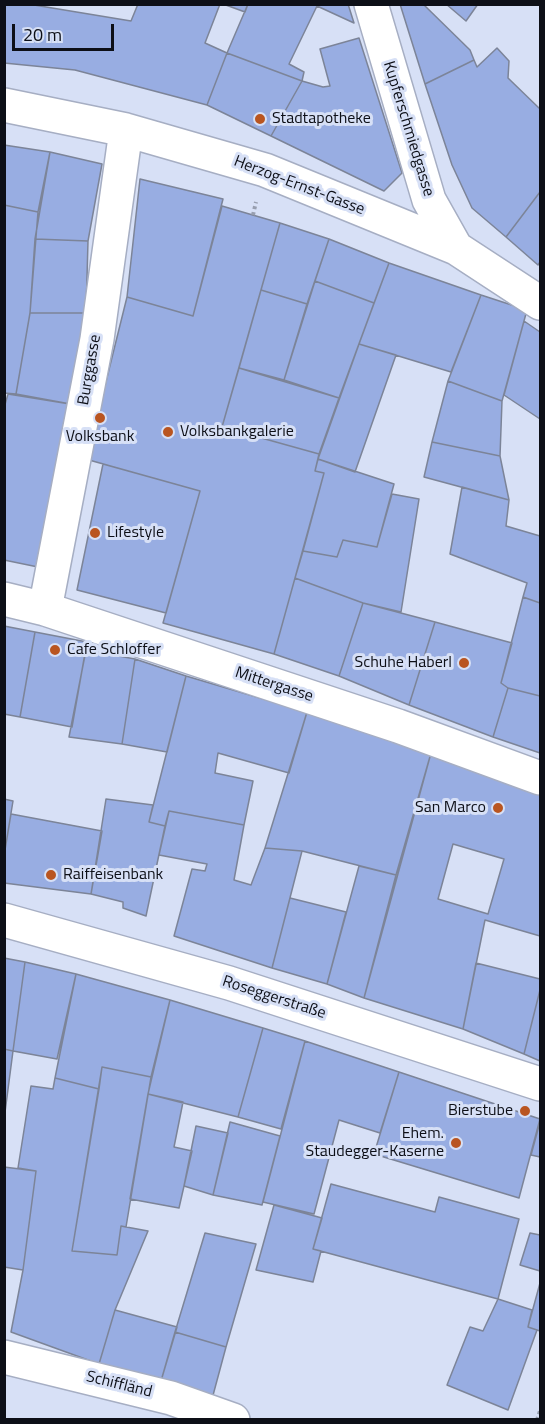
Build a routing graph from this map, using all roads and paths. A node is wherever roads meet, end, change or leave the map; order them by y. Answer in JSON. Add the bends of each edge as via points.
{"nodes":[{"id":1,"x":371,"y":4,"type":"edge"},
{"id":2,"x":4,"y":105,"type":"edge"},
{"id":3,"x":126,"y":130,"type":"junction"},
{"id":4,"x":456,"y":248,"type":"junction"},
{"id":5,"x":540,"y":303,"type":"edge"},
{"id":6,"x":4,"y":599,"type":"edge"},
{"id":7,"x":45,"y":609,"type":"junction"},
{"id":8,"x":540,"y":778,"type":"edge"},
{"id":9,"x":4,"y":920,"type":"edge"},
{"id":10,"x":540,"y":1084,"type":"edge"},
{"id":11,"x":4,"y":1357,"type":"edge"},
{"id":12,"x":540,"y":1411,"type":"edge"},
{"id":13,"x":232,"y":1419,"type":"edge"},
{"id":14,"x":537,"y":1419,"type":"edge"}],
"edges":[{"from":1,"to":4,"type":"street","name":"Kupferschmiedgasse","via":[[429,200]]},
{"from":2,"to":3,"type":"street","name":"Herzog-Ernst-Gasse"},
{"from":3,"to":4,"type":"street","name":"Herzog-Ernst-Gasse","via":[[265,170]]},
{"from":3,"to":7,"type":"street","name":"Burggasse","via":[[96,339]]},
{"from":4,"to":5,"type":"street","name":"Herzog-Ernst-Gasse"},
{"from":6,"to":7,"type":"street","name":"Mittergasse"},
{"from":7,"to":8,"type":"street","name":"Mittergasse","via":[[398,726]]},
{"from":9,"to":10,"type":"street","name":"Roseggerstraße","via":[[229,983]]},
{"from":11,"to":13,"type":"street","name":"Schiffländ","via":[[171,1398]]},
{"from":12,"to":14,"type":"path"}]}
